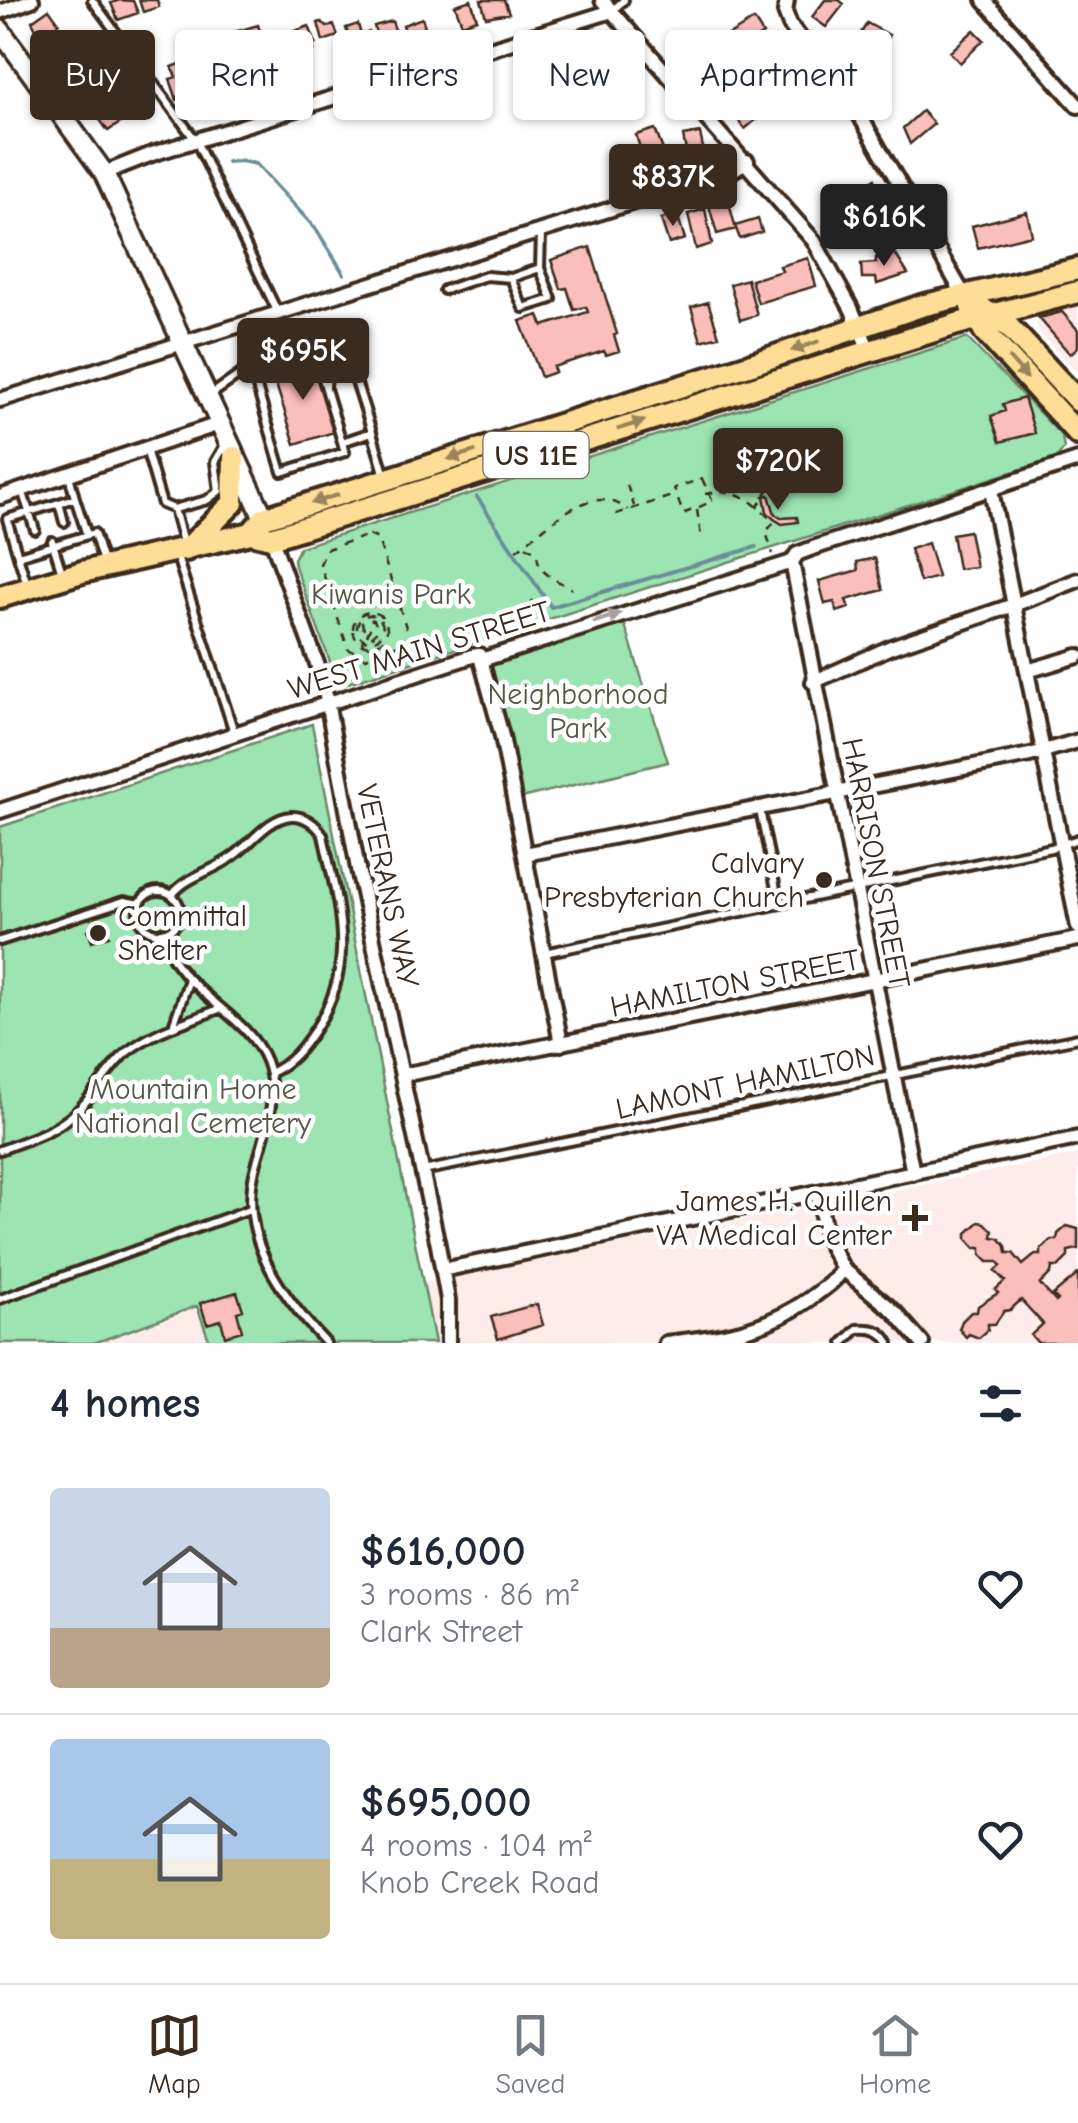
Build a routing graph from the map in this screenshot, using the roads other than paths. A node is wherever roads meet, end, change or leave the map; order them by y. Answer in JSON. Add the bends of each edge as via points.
{"nodes":[{"id":1,"x":32,"y":0,"type":"edge"},
{"id":2,"x":92,"y":0,"type":"edge"},
{"id":3,"x":624,"y":0,"type":"edge"},
{"id":4,"x":787,"y":0,"type":"edge"},
{"id":5,"x":984,"y":0,"type":"edge"},
{"id":6,"x":607,"y":6,"type":"edge"},
{"id":7,"x":0,"y":12,"type":"edge"},
{"id":8,"x":0,"y":30,"type":"edge"},
{"id":9,"x":1078,"y":106,"type":"edge"},
{"id":10,"x":196,"y":141,"type":"junction"},
{"id":11,"x":748,"y":161,"type":"junction"},
{"id":12,"x":104,"y":173,"type":"junction"},
{"id":13,"x":540,"y":232,"type":"junction"},
{"id":14,"x":540,"y":268,"type":"junction"},
{"id":15,"x":1078,"y":269,"type":"edge"},
{"id":16,"x":510,"y":278,"type":"junction"},
{"id":17,"x":444,"y":290,"type":"dead end"},
{"id":18,"x":1078,"y":292,"type":"edge"},
{"id":19,"x":965,"y":296,"type":"junction"},
{"id":20,"x":278,"y":314,"type":"junction"},
{"id":21,"x":984,"y":316,"type":"junction"},
{"id":22,"x":860,"y":327,"type":"junction"},
{"id":23,"x":182,"y":344,"type":"junction"},
{"id":24,"x":314,"y":349,"type":"junction"},
{"id":25,"x":328,"y":350,"type":"junction"},
{"id":26,"x":869,"y":350,"type":"junction"},
{"id":27,"x":250,"y":367,"type":"junction"},
{"id":28,"x":326,"y":388,"type":"junction"},
{"id":29,"x":1,"y":394,"type":"edge"},
{"id":30,"x":208,"y":397,"type":"junction"},
{"id":31,"x":1078,"y":402,"type":"edge"},
{"id":32,"x":219,"y":424,"type":"junction"},
{"id":33,"x":372,"y":432,"type":"junction"},
{"id":34,"x":1078,"y":434,"type":"edge"},
{"id":35,"x":342,"y":442,"type":"junction"},
{"id":36,"x":145,"y":448,"type":"junction"},
{"id":37,"x":231,"y":449,"type":"junction"},
{"id":38,"x":1078,"y":460,"type":"edge"},
{"id":39,"x":68,"y":474,"type":"junction"},
{"id":40,"x":386,"y":479,"type":"junction"},
{"id":41,"x":22,"y":490,"type":"junction"},
{"id":42,"x":990,"y":490,"type":"junction"},
{"id":43,"x":0,"y":496,"type":"edge"},
{"id":44,"x":75,"y":498,"type":"junction"},
{"id":45,"x":59,"y":503,"type":"junction"},
{"id":46,"x":42,"y":508,"type":"junction"},
{"id":47,"x":174,"y":510,"type":"junction"},
{"id":48,"x":30,"y":512,"type":"junction"},
{"id":49,"x":45,"y":518,"type":"dead end"},
{"id":50,"x":64,"y":522,"type":"dead end"},
{"id":51,"x":35,"y":530,"type":"dead end"},
{"id":52,"x":262,"y":530,"type":"junction"},
{"id":53,"x":86,"y":536,"type":"junction"},
{"id":54,"x":53,"y":543,"type":"junction"},
{"id":55,"x":180,"y":551,"type":"junction"},
{"id":56,"x":18,"y":556,"type":"junction"},
{"id":57,"x":784,"y":564,"type":"junction"},
{"id":58,"x":104,"y":566,"type":"junction"},
{"id":59,"x":63,"y":577,"type":"junction"},
{"id":60,"x":1078,"y":580,"type":"edge"},
{"id":61,"x":28,"y":588,"type":"junction"},
{"id":62,"x":0,"y":596,"type":"edge"},
{"id":63,"x":1014,"y":605,"type":"junction"},
{"id":64,"x":1078,"y":656,"type":"edge"},
{"id":65,"x":482,"y":660,"type":"junction"},
{"id":66,"x":1027,"y":671,"type":"junction"},
{"id":67,"x":813,"y":682,"type":"junction"},
{"id":68,"x":328,"y":701,"type":"junction"},
{"id":69,"x":234,"y":733,"type":"junction"},
{"id":70,"x":1078,"y":741,"type":"edge"},
{"id":71,"x":1043,"y":752,"type":"junction"},
{"id":72,"x":838,"y":793,"type":"junction"},
{"id":73,"x":760,"y":809,"type":"junction"},
{"id":74,"x":0,"y":812,"type":"edge"},
{"id":75,"x":1078,"y":839,"type":"edge"},
{"id":76,"x":1061,"y":845,"type":"junction"},
{"id":77,"x":526,"y":854,"type":"junction"},
{"id":78,"x":856,"y":886,"type":"junction"},
{"id":79,"x":172,"y":895,"type":"junction"},
{"id":80,"x":139,"y":904,"type":"junction"},
{"id":81,"x":779,"y":904,"type":"junction"},
{"id":82,"x":1078,"y":927,"type":"edge"},
{"id":83,"x":161,"y":932,"type":"junction"},
{"id":84,"x":1078,"y":939,"type":"edge"},
{"id":85,"x":0,"y":941,"type":"edge"},
{"id":86,"x":543,"y":953,"type":"junction"},
{"id":87,"x":189,"y":979,"type":"junction"},
{"id":88,"x":873,"y":981,"type":"junction"},
{"id":89,"x":219,"y":1010,"type":"junction"},
{"id":90,"x":173,"y":1024,"type":"junction"},
{"id":91,"x":1078,"y":1038,"type":"edge"},
{"id":92,"x":561,"y":1044,"type":"junction"},
{"id":93,"x":270,"y":1073,"type":"junction"},
{"id":94,"x":402,"y":1075,"type":"junction"},
{"id":95,"x":892,"y":1075,"type":"junction"},
{"id":96,"x":1078,"y":1138,"type":"edge"},
{"id":97,"x":0,"y":1150,"type":"edge"},
{"id":98,"x":422,"y":1172,"type":"junction"},
{"id":99,"x":913,"y":1173,"type":"junction"},
{"id":100,"x":816,"y":1193,"type":"junction"},
{"id":101,"x":250,"y":1209,"type":"junction"},
{"id":102,"x":843,"y":1269,"type":"junction"},
{"id":103,"x":442,"y":1270,"type":"junction"},
{"id":104,"x":0,"y":1298,"type":"edge"},
{"id":105,"x":326,"y":1343,"type":"edge"},
{"id":106,"x":448,"y":1343,"type":"edge"},
{"id":107,"x":666,"y":1343,"type":"edge"},
{"id":108,"x":844,"y":1343,"type":"edge"},
{"id":109,"x":888,"y":1343,"type":"edge"},
{"id":110,"x":922,"y":1343,"type":"edge"}],
"edges":[{"from":1,"to":7,"type":"street"},
{"from":2,"to":10,"type":"lane"},
{"from":3,"to":6,"type":"lane"},
{"from":4,"to":19,"type":"street","via":[[790,25],[859,114]]},
{"from":5,"to":9,"type":"street"},
{"from":6,"to":10,"type":"street"},
{"from":6,"to":11,"type":"street"},
{"from":8,"to":12,"type":"main road"},
{"from":10,"to":12,"type":"street"},
{"from":10,"to":20,"type":"lane"},
{"from":11,"to":13,"type":"street"},
{"from":11,"to":22,"type":"street","via":[[814,241]]},
{"from":12,"to":23,"type":"main road"},
{"from":13,"to":14,"type":"lane"},
{"from":13,"to":20,"type":"street"},
{"from":14,"to":16,"type":"lane"},
{"from":14,"to":16,"type":"lane","via":[[552,300],[522,308]]},
{"from":15,"to":19,"type":"main road","number":"US 11E"},
{"from":16,"to":17,"type":"lane","via":[[486,276]]},
{"from":18,"to":21,"type":"main road","number":"US 11E"},
{"from":19,"to":21,"type":"main road"},
{"from":19,"to":22,"type":"main road","number":"US 11E"},
{"from":20,"to":23,"type":"street"},
{"from":21,"to":26,"type":"main road","number":"US 11E"},
{"from":21,"to":31,"type":"main road","via":[[1009,327]]},
{"from":21,"to":34,"type":"main road","one_way":true,"via":[[985,332]]},
{"from":22,"to":26,"type":"street"},
{"from":22,"to":40,"type":"main road","number":"US 11E","one_way":true},
{"from":23,"to":29,"type":"street"},
{"from":23,"to":30,"type":"main road"},
{"from":24,"to":25,"type":"lane"},
{"from":24,"to":27,"type":"lane","via":[[265,356]]},
{"from":24,"to":28,"type":"lane"},
{"from":25,"to":28,"type":"lane"},
{"from":25,"to":33,"type":"lane","via":[[349,359]]},
{"from":52,"to":26,"type":"main road","number":"US 11E","one_way":true},
{"from":27,"to":30,"type":"lane"},
{"from":27,"to":35,"type":"lane","via":[[282,472],[345,452]]},
{"from":28,"to":35,"type":"lane"},
{"from":30,"to":32,"type":"main road"},
{"from":32,"to":36,"type":"street"},
{"from":32,"to":37,"type":"main road"},
{"from":33,"to":35,"type":"lane"},
{"from":33,"to":40,"type":"lane"},
{"from":36,"to":39,"type":"street"},
{"from":36,"to":47,"type":"lane","via":[[162,504]]},
{"from":37,"to":47,"type":"lane","via":[[214,462],[218,491]]},
{"from":37,"to":52,"type":"main road"},
{"from":37,"to":55,"type":"main road","via":[[233,503]]},
{"from":38,"to":42,"type":"street","name":"WEST MAIN STREET"},
{"from":39,"to":41,"type":"street"},
{"from":39,"to":44,"type":"lane"},
{"from":40,"to":52,"type":"main road","number":"US 11E","one_way":true},
{"from":41,"to":43,"type":"street"},
{"from":41,"to":48,"type":"lane"},
{"from":42,"to":57,"type":"street","name":"WEST MAIN STREET","via":[[813,548]]},
{"from":42,"to":63,"type":"street"},
{"from":44,"to":45,"type":"lane"},
{"from":44,"to":53,"type":"lane"},
{"from":45,"to":46,"type":"lane"},
{"from":45,"to":50,"type":"lane"},
{"from":46,"to":48,"type":"lane"},
{"from":46,"to":49,"type":"lane"},
{"from":47,"to":55,"type":"lane"},
{"from":48,"to":51,"type":"lane"},
{"from":48,"to":56,"type":"lane","via":[[7,519]]},
{"from":52,"to":55,"type":"main road","number":"US 11E"},
{"from":52,"to":68,"type":"street","name":"VETERANS WAY"},
{"from":53,"to":54,"type":"lane"},
{"from":53,"to":58,"type":"lane","via":[[94,533]]},
{"from":54,"to":56,"type":"lane"},
{"from":54,"to":59,"type":"lane"},
{"from":55,"to":58,"type":"main road","number":"US 11E"},
{"from":55,"to":69,"type":"lane"},
{"from":56,"to":61,"type":"lane"},
{"from":65,"to":57,"type":"street","name":"WEST MAIN STREET","one_way":true},
{"from":57,"to":67,"type":"street","name":"HARRISON STREET"},
{"from":58,"to":59,"type":"main road","number":"US 11E"},
{"from":59,"to":61,"type":"main road","number":"US 11E"},
{"from":60,"to":63,"type":"street"},
{"from":61,"to":62,"type":"main road","number":"US 11E"},
{"from":63,"to":66,"type":"street"},
{"from":63,"to":67,"type":"street","via":[[891,646]]},
{"from":64,"to":66,"type":"street"},
{"from":65,"to":68,"type":"street","name":"WEST MAIN STREET","via":[[472,656]]},
{"from":65,"to":77,"type":"street"},
{"from":66,"to":71,"type":"street"},
{"from":67,"to":72,"type":"street","name":"HARRISON STREET"},
{"from":68,"to":69,"type":"street","name":"WEST MAIN STREET"},
{"from":68,"to":94,"type":"street","name":"VETERANS WAY"},
{"from":69,"to":74,"type":"street","name":"WEST MAIN STREET"},
{"from":70,"to":71,"type":"street"},
{"from":71,"to":72,"type":"street"},
{"from":71,"to":76,"type":"street"},
{"from":72,"to":73,"type":"street"},
{"from":72,"to":78,"type":"street","name":"HARRISON STREET"},
{"from":73,"to":77,"type":"street"},
{"from":73,"to":81,"type":"lane"},
{"from":75,"to":76,"type":"lane"},
{"from":76,"to":78,"type":"lane"},
{"from":76,"to":82,"type":"street"},
{"from":77,"to":86,"type":"street"},
{"from":78,"to":81,"type":"lane"},
{"from":78,"to":88,"type":"street","name":"HARRISON STREET"},
{"from":79,"to":80,"type":"lane","via":[[153,892]]},
{"from":79,"to":83,"type":"lane","via":[[178,920]]},
{"from":79,"to":93,"type":"lane","via":[[282,818],[301,817],[323,835],[342,933],[340,976],[309,1039],[286,1066]]},
{"from":80,"to":83,"type":"lane","via":[[140,922]]},
{"from":80,"to":85,"type":"lane","via":[[124,901]]},
{"from":81,"to":86,"type":"lane"},
{"from":83,"to":87,"type":"lane"},
{"from":84,"to":88,"type":"street","name":"HAMILTON STREET"},
{"from":86,"to":92,"type":"street"},
{"from":87,"to":89,"type":"lane"},
{"from":87,"to":90,"type":"lane"},
{"from":88,"to":92,"type":"street","name":"HAMILTON STREET"},
{"from":88,"to":95,"type":"street","name":"HARRISON STREET"},
{"from":89,"to":90,"type":"lane"},
{"from":89,"to":93,"type":"lane","via":[[255,1041]]},
{"from":90,"to":97,"type":"lane","via":[[112,1065],[70,1117]]},
{"from":91,"to":95,"type":"lane","name":"LAMONT HAMILTON"},
{"from":92,"to":94,"type":"street","name":"HAMILTON STREET"},
{"from":93,"to":101,"type":"lane","via":[[271,1113]]},
{"from":94,"to":98,"type":"street","name":"VETERANS WAY"},
{"from":95,"to":98,"type":"lane","name":"LAMONT HAMILTON"},
{"from":95,"to":99,"type":"street","name":"HARRISON STREET"},
{"from":96,"to":99,"type":"street"},
{"from":98,"to":103,"type":"street","name":"VETERANS WAY"},
{"from":99,"to":100,"type":"street"},
{"from":100,"to":102,"type":"street","via":[[827,1239]]},
{"from":100,"to":103,"type":"street"},
{"from":101,"to":104,"type":"lane"},
{"from":101,"to":105,"type":"lane","via":[[272,1274]]},
{"from":102,"to":107,"type":"street","via":[[777,1321]]},
{"from":102,"to":110,"type":"street"},
{"from":103,"to":106,"type":"street","name":"VETERANS WAY"},
{"from":108,"to":109,"type":"lane","via":[[857,1330],[872,1328]]}]}
